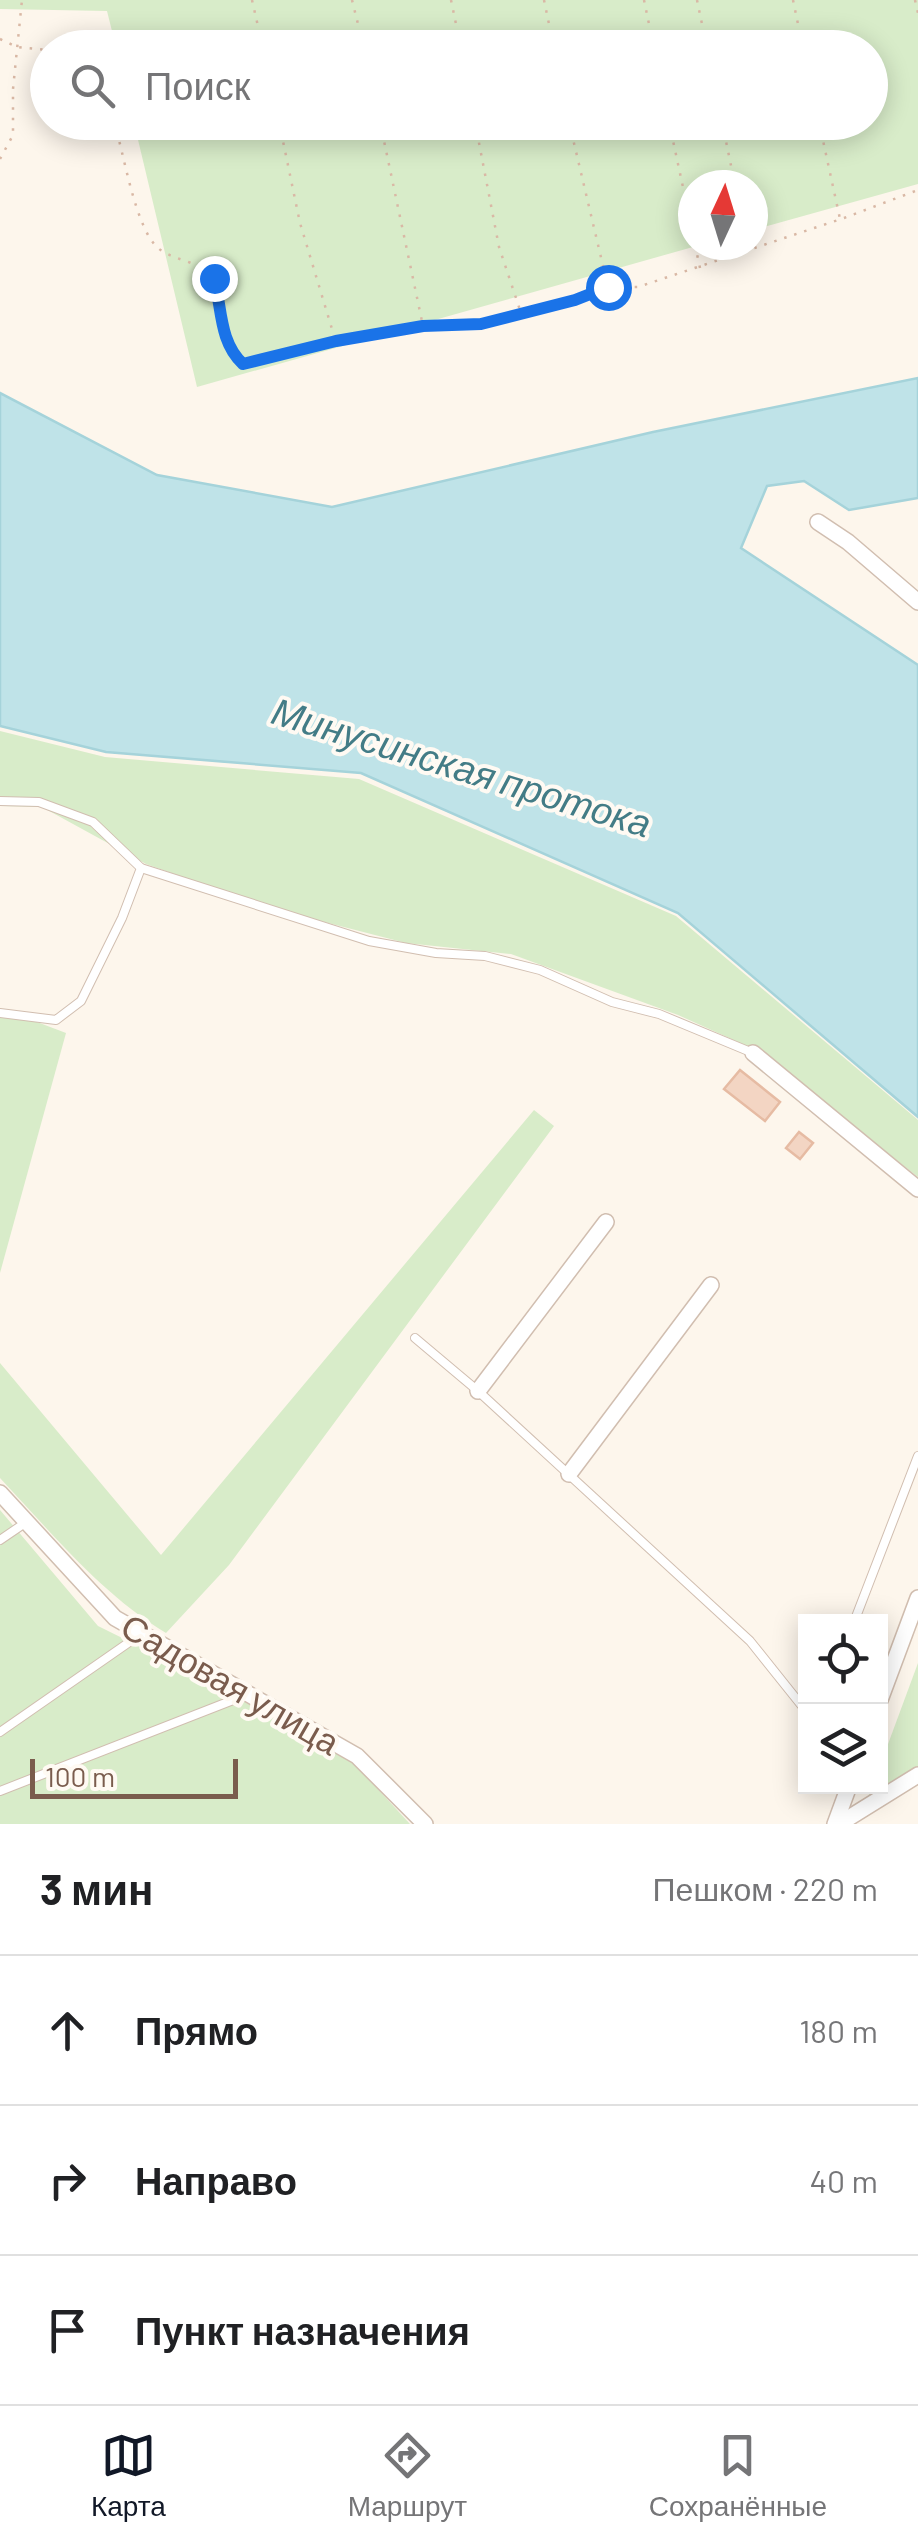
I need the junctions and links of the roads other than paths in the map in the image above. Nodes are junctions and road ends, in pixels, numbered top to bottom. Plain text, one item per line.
1 (818, 522) dead end
2 (918, 602) edge
3 (0, 801) edge
4 (141, 868) junction
5 (0, 1013) edge
6 (753, 1053) joint
7 (918, 1189) edge
8 (606, 1222) dead end
9 (711, 1285) dead end
10 (416, 1338) dead end
11 (478, 1390) junction
12 (918, 1456) edge
13 (569, 1474) junction
14 (0, 1493) edge
15 (26, 1523) junction
16 (0, 1540) edge
17 (918, 1598) edge
18 (857, 1614) edge
19 (141, 1634) junction
20 (888, 1679) edge
21 (246, 1695) junction
22 (800, 1704) edge
23 (0, 1732) edge
24 (917, 1774) edge
25 (0, 1791) edge
26 (846, 1794) edge
27 (425, 1824) edge
28 (837, 1824) edge

1 - 2 street
3 - 4 lane
4 - 5 lane
4 - 6 lane
6 - 7 street
8 - 11 street
9 - 13 street
10 - 11 lane
11 - 13 lane
12 - 18 lane
13 - 22 lane
14 - 15 street, Садовая улица
15 - 16 lane
15 - 19 street, Садовая улица
17 - 20 street
19 - 21 street, Садовая улица
19 - 23 lane
21 - 25 lane
21 - 27 street, Садовая улица
24 - 28 street
26 - 28 street

